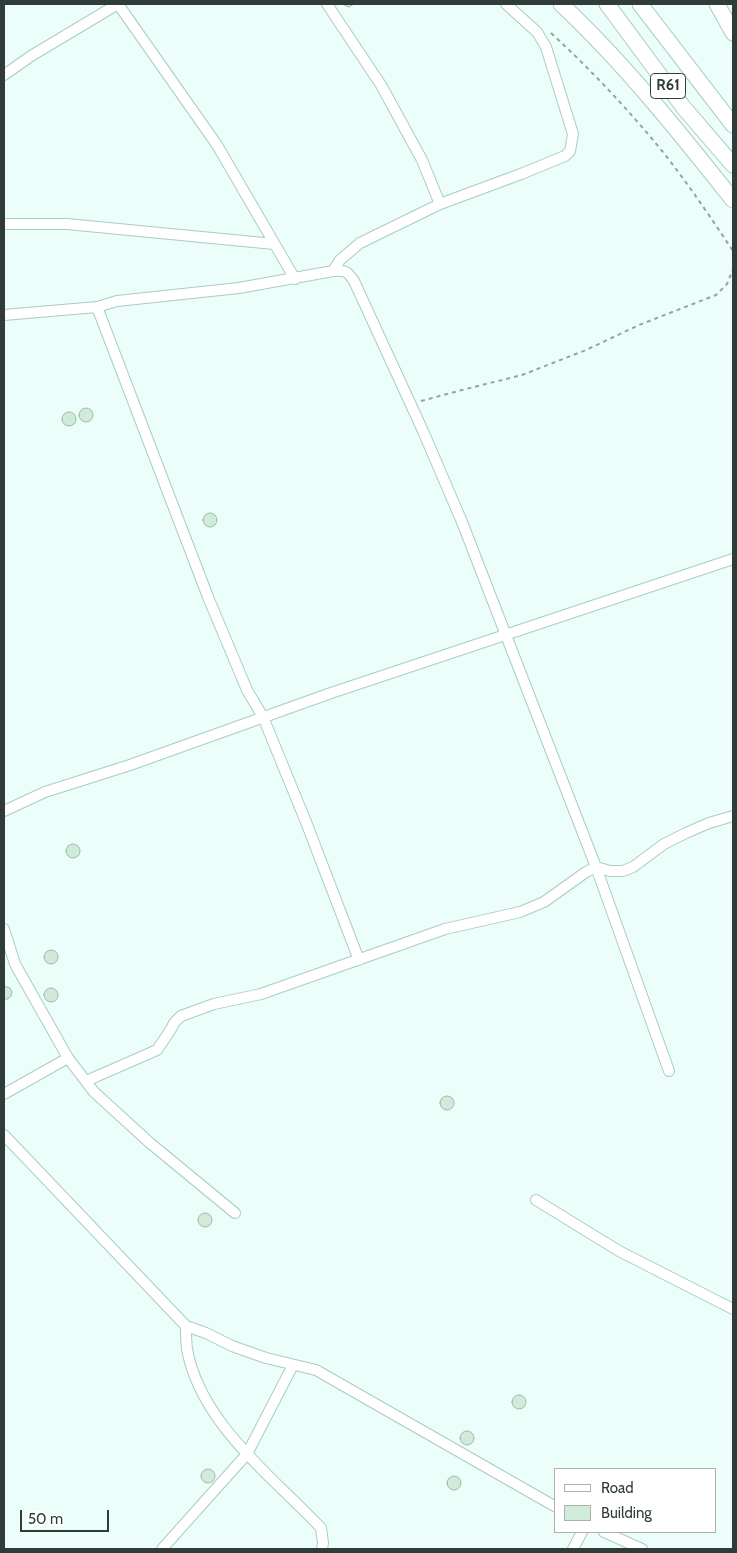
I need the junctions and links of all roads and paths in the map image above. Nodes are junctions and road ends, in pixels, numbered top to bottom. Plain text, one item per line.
1 (327, 4) edge
2 (506, 4) edge
3 (560, 4) edge
4 (607, 4) edge
5 (640, 4) edge
6 (717, 4) edge
7 (552, 33) dead end
8 (733, 33) edge
9 (4, 75) edge
10 (733, 125) edge
11 (733, 166) edge
12 (733, 200) edge
13 (440, 204) junction
14 (4, 224) edge
15 (274, 244) junction
16 (733, 251) edge
17 (733, 270) edge
18 (333, 271) junction
19 (295, 279) junction
20 (97, 307) junction
21 (4, 315) edge
22 (411, 404) junction
23 (733, 560) edge
24 (506, 635) junction
25 (263, 717) junction
26 (4, 811) edge
27 (733, 816) edge
28 (596, 867) junction
29 (4, 929) edge
30 (358, 960) junction
31 (68, 1058) junction
32 (669, 1071) dead end
33 (86, 1081) junction
34 (4, 1094) edge
35 (4, 1135) edge
36 (536, 1200) dead end
37 (235, 1214) dead end
38 (733, 1309) edge
39 (186, 1326) junction
40 (293, 1365) junction
41 (247, 1454) junction
42 (554, 1505) edge
43 (582, 1533) edge
44 (606, 1533) edge
45 (162, 1549) edge
46 (322, 1549) edge
47 (574, 1549) edge
48 (642, 1549) edge

1 - 13 street
2 - 13 street
3 - 12 main road
4 - 11 main road, R61
5 - 10 main road, R61
6 - 8 main road
7 - 16 path
9 - 15 street
13 - 18 street
14 - 15 street
15 - 19 street
17 - 22 path
18 - 19 street
18 - 22 street
19 - 20 street
20 - 21 street
20 - 25 street
22 - 24 street
23 - 24 street
24 - 25 street
24 - 28 street
25 - 26 street
25 - 30 street
27 - 28 street
28 - 30 street
28 - 32 street
29 - 31 street
30 - 33 street
31 - 33 street
31 - 34 street
33 - 37 street
35 - 39 street
36 - 38 street
39 - 40 street
39 - 41 street
40 - 41 street
40 - 42 street
41 - 45 street
41 - 46 street
43 - 47 street
44 - 48 street

